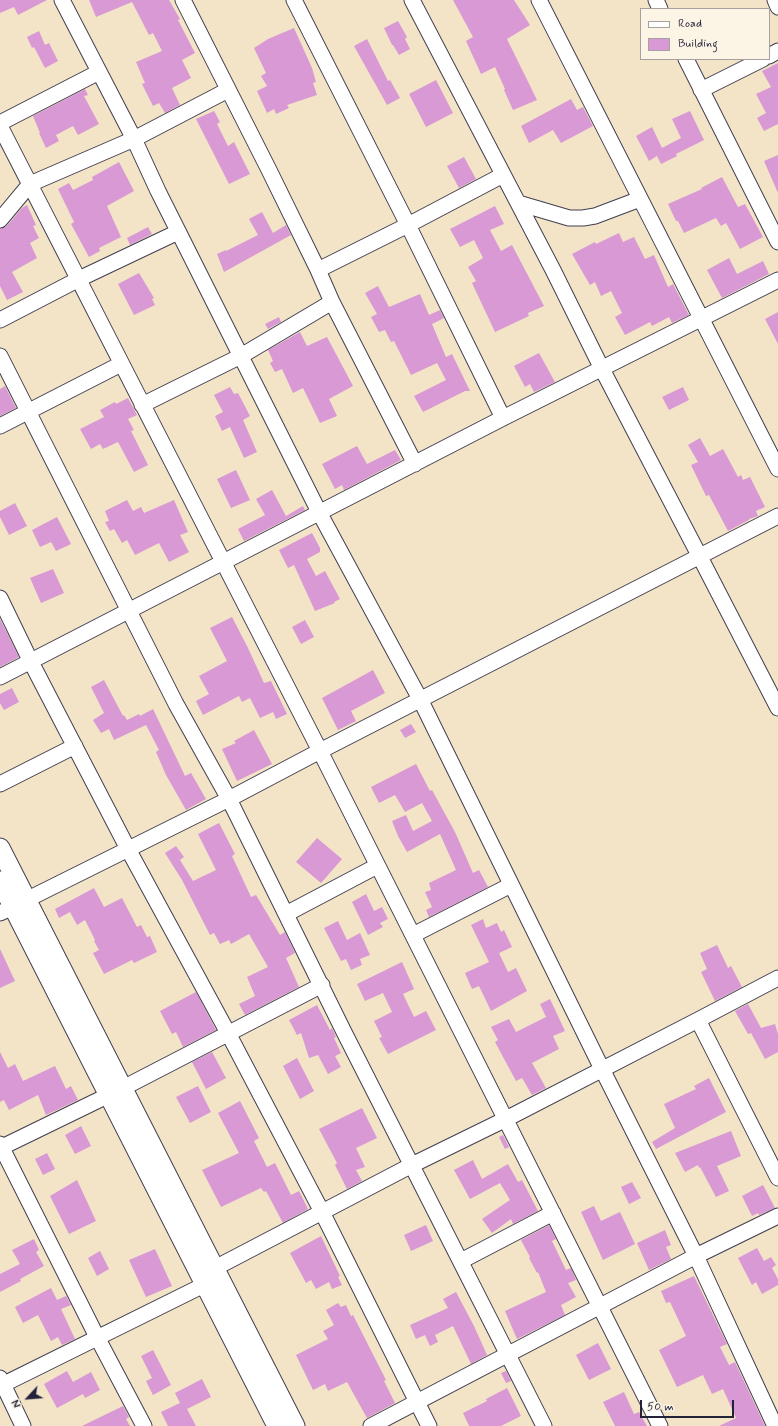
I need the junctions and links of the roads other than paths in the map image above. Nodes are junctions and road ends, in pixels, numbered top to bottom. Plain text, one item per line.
1 (62, 0) edge
2 (183, 0) edge
3 (294, 0) edge
4 (412, 0) edge
5 (539, 0) edge
6 (775, 0) edge
7 (778, 6) edge
8 (686, 60) edge
9 (760, 60) edge
10 (99, 72) junction
11 (228, 90) junction
12 (701, 90) junction
13 (0, 125) edge
14 (134, 139) junction
15 (503, 176) junction
16 (30, 184) junction
17 (640, 199) junction
18 (518, 203) junction
19 (0, 220) edge
20 (408, 225) junction
21 (178, 232) junction
22 (778, 242) edge
23 (318, 270) junction
24 (79, 279) junction
25 (778, 280) edge
26 (332, 302) junction
27 (702, 319) junction
28 (0, 320) edge
29 (0, 356) edge
30 (241, 356) junction
31 (121, 364) junction
32 (602, 369) junction
33 (142, 405) junction
34 (28, 412) junction
35 (503, 418) junction
36 (0, 426) edge
37 (415, 464) junction
38 (778, 469) edge
39 (319, 512) junction
40 (778, 516) edge
41 (700, 556) junction
42 (223, 563) junction
43 (0, 598) edge
44 (128, 611) junction
45 (31, 662) junction
46 (0, 678) edge
47 (420, 699) junction
48 (778, 708) edge
49 (75, 746) junction
50 (320, 751) junction
51 (0, 784) edge
52 (229, 799) junction
53 (0, 848) edge
54 (128, 849) junction
55 (377, 866) junction
56 (0, 881) edge
57 (511, 885) junction
58 (13, 906) edge
59 (286, 914) junction
60 (413, 935) junction
61 (778, 978) edge
62 (322, 986) junction
63 (698, 1020) junction
64 (228, 1033) junction
65 (602, 1070) junction
66 (116, 1091) junction
67 (506, 1119) junction
68 (1, 1146) edge
69 (412, 1165) junction
70 (778, 1178) edge
71 (322, 1212) junction
72 (553, 1213) junction
73 (778, 1216) edge
74 (696, 1256) junction
75 (461, 1261) junction
76 (215, 1268) junction
77 (206, 1284) junction
78 (599, 1306) junction
79 (97, 1337) junction
80 (508, 1355) junction
81 (1, 1383) edge
82 (417, 1402) junction
83 (23, 1426) edge
84 (144, 1426) edge
85 (277, 1426) edge
86 (295, 1426) edge
87 (371, 1426) edge
88 (429, 1426) edge
89 (544, 1426) edge
90 (660, 1426) edge
91 (775, 1426) edge

1 - 10 street
2 - 11 street
3 - 20 street
4 - 15 street
5 - 17 street
6 - 7 street
8 - 12 street
9 - 12 street
10 - 13 street
10 - 14 street
11 - 14 street
11 - 23 street
12 - 22 street
13 - 16 street
14 - 16 street
14 - 21 street
15 - 18 street
15 - 20 street
16 - 19 street
16 - 24 street
17 - 18 street
17 - 27 street
18 - 32 street
20 - 23 street
20 - 35 street
21 - 24 street
21 - 30 street
23 - 26 street
24 - 28 street
24 - 31 street
25 - 27 street
26 - 30 street
26 - 37 street
27 - 32 street
27 - 38 street
29 - 34 street
30 - 33 street
30 - 39 street
31 - 33 street
31 - 34 street
32 - 35 street
32 - 41 street
33 - 42 street
34 - 36 street
34 - 44 street
35 - 37 street
37 - 39 street
39 - 42 street
39 - 47 street
40 - 41 street
41 - 47 street
41 - 48 street
42 - 44 street
42 - 50 street
43 - 45 street
44 - 45 street
44 - 52 street
45 - 46 street
45 - 49 street
47 - 50 street
47 - 57 street
49 - 51 street
49 - 54 street
50 - 52 street
50 - 55 street
52 - 54 street
52 - 59 street
53 - 58 street
54 - 58 street
54 - 64 street
55 - 59 street
55 - 60 street
56 - 58 street
57 - 60 street
57 - 65 street
58 - 66 street
59 - 62 street
60 - 67 street
61 - 63 street
62 - 64 street
62 - 69 street
63 - 65 street
63 - 70 street
64 - 66 street
64 - 71 street
65 - 67 street
65 - 74 street
66 - 68 street
66 - 76 street
66 - 77 street
67 - 69 street
67 - 72 street
68 - 79 street
69 - 71 street
69 - 75 street
71 - 76 street
71 - 82 street
72 - 75 street
72 - 78 street
73 - 74 street
74 - 78 street
74 - 91 street
75 - 80 street
76 - 86 street
77 - 79 street
77 - 85 street
78 - 80 street
78 - 90 street
79 - 81 street
79 - 84 street
80 - 82 street
80 - 89 street
81 - 83 street
82 - 87 street
82 - 88 street

